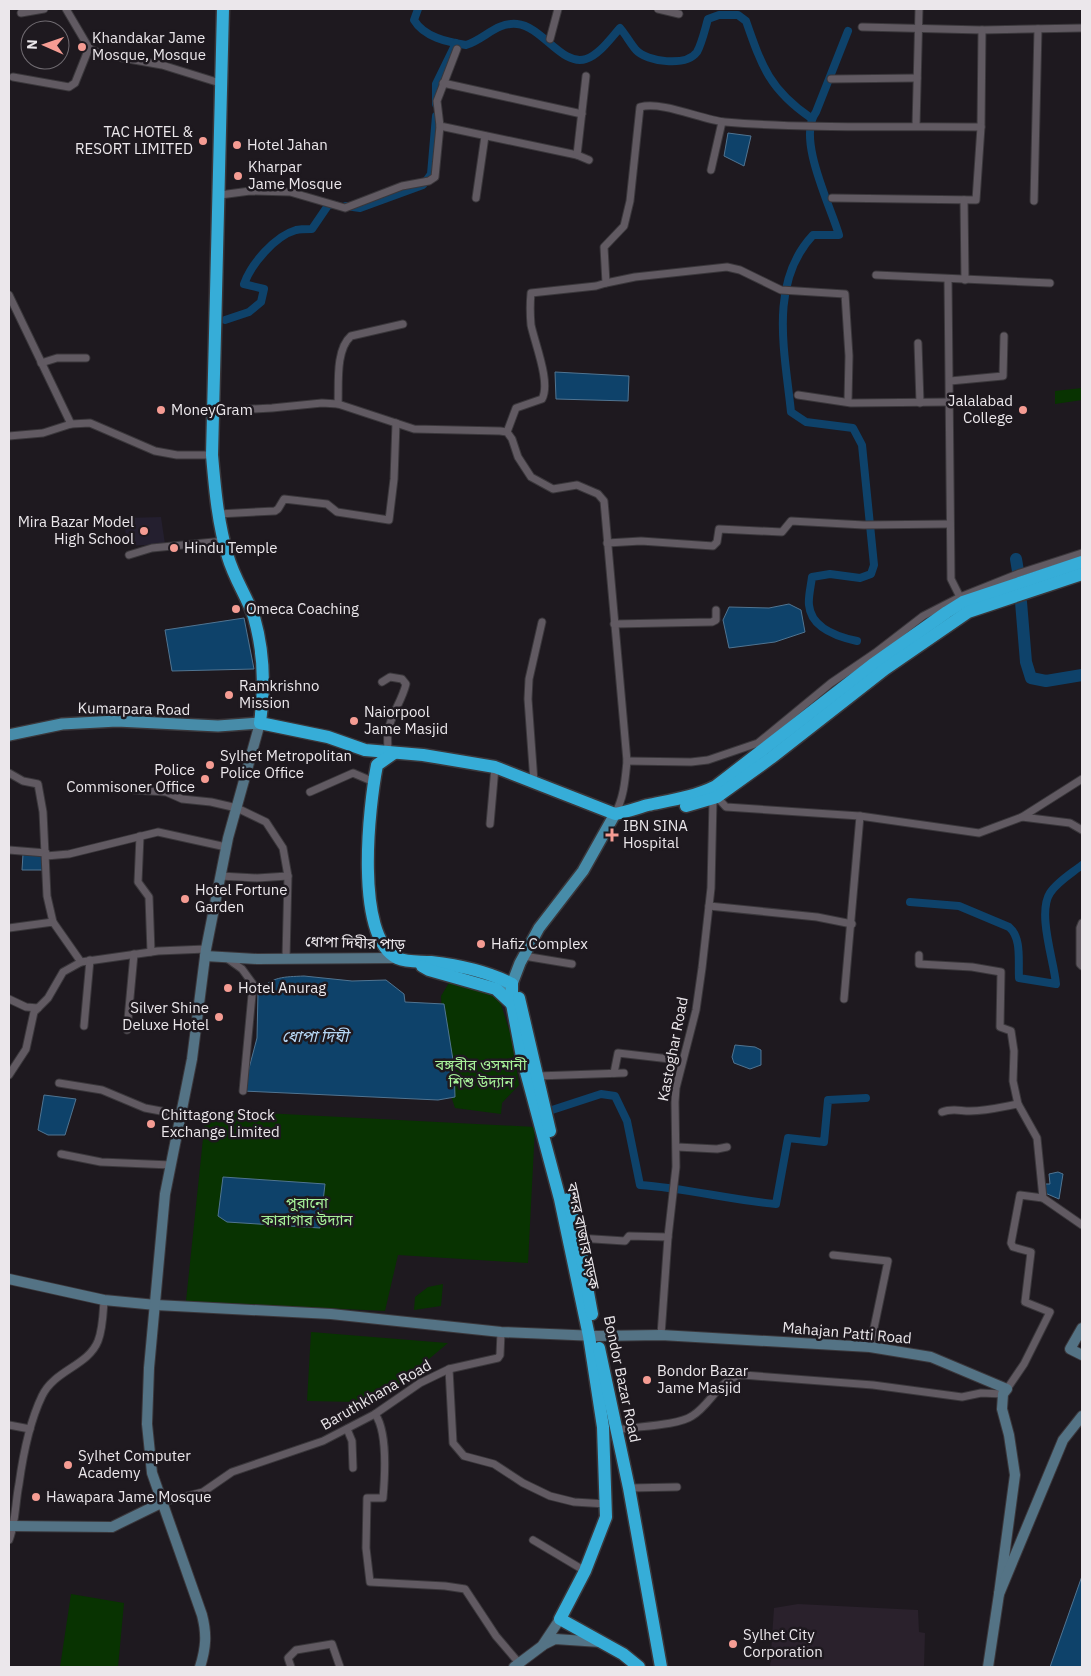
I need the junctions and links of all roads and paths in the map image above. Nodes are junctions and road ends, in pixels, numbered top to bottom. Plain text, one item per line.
1 (44, 9) edge
2 (66, 9) edge
3 (223, 9) edge
4 (558, 9) edge
5 (658, 9) edge
6 (919, 9) edge
7 (21, 13) dead end
8 (679, 14) dead end
9 (862, 27) dead end
10 (919, 28) junction
11 (1082, 28) edge
12 (1038, 29) junction
13 (982, 30) junction
14 (550, 39) dead end
15 (89, 48) junction
16 (457, 49) dead end
17 (586, 76) dead end
18 (14, 77) dead end
19 (917, 78) junction
20 (831, 79) dead end
21 (220, 83) junction
22 (443, 83) junction
23 (582, 114) junction
24 (722, 122) junction
25 (440, 126) junction
26 (916, 126) junction
27 (981, 127) junction
28 (485, 136) junction
29 (578, 155) junction
30 (589, 160) dead end
31 (711, 170) dead end
32 (220, 195) junction
33 (476, 198) dead end
34 (832, 198) dead end
35 (964, 200) junction
36 (1034, 201) dead end
37 (876, 275) dead end
38 (948, 279) junction
39 (965, 280) junction
40 (606, 283) junction
41 (1050, 283) dead end
42 (9, 295) edge
43 (403, 324) dead end
44 (1004, 336) dead end
45 (918, 343) dead end
46 (86, 358) dead end
47 (41, 363) junction
48 (950, 381) junction
49 (798, 395) dead end
50 (848, 401) junction
51 (950, 402) junction
52 (920, 403) junction
53 (338, 404) junction
54 (213, 411) junction
55 (396, 423) junction
56 (71, 424) junction
57 (507, 432) junction
58 (9, 436) edge
59 (212, 456) junction
60 (218, 514) junction
61 (950, 524) junction
62 (224, 541) junction
63 (607, 543) junction
64 (1082, 553) edge
65 (129, 555) dead end
66 (1082, 562) edge
67 (1082, 574) edge
68 (964, 604) junction
69 (716, 610) dead end
70 (542, 622) dead end
71 (614, 624) junction
72 (382, 682) dead end
73 (260, 723) junction
74 (9, 735) edge
75 (365, 750) junction
76 (391, 753) junction
77 (626, 761) junction
78 (377, 765) junction
79 (495, 767) junction
80 (9, 773) edge
81 (1082, 779) edge
82 (374, 782) junction
83 (534, 782) junction
84 (134, 790) dead end
85 (310, 792) dead end
86 (715, 799) junction
87 (237, 808) junction
88 (632, 811) junction
89 (615, 814) junction
90 (860, 816) junction
91 (1022, 817) junction
92 (490, 824) dead end
93 (1082, 830) edge
94 (140, 836) junction
95 (226, 847) junction
96 (9, 850) edge
97 (46, 854) junction
98 (220, 876) junction
99 (288, 876) junction
100 (709, 906) junction
101 (53, 922) junction
102 (1082, 923) edge
103 (852, 924) junction
104 (9, 928) edge
105 (150, 952) junction
106 (206, 952) junction
107 (134, 954) junction
108 (919, 955) dead end
109 (524, 956) junction
110 (286, 958) junction
111 (398, 958) junction
112 (228, 959) junction
113 (90, 960) junction
114 (81, 962) junction
115 (572, 964) dead end
116 (1082, 966) edge
117 (518, 969) junction
118 (501, 983) junction
119 (9, 999) edge
120 (844, 999) dead end
121 (38, 1008) junction
122 (84, 1026) dead end
123 (127, 1030) dead end
124 (670, 1059) dead end
125 (614, 1073) junction
126 (624, 1073) dead end
127 (9, 1075) edge
128 (537, 1076) junction
129 (58, 1083) dead end
130 (243, 1091) dead end
131 (1018, 1104) junction
132 (942, 1112) dead end
133 (182, 1115) junction
134 (677, 1147) junction
135 (727, 1147) dead end
136 (61, 1154) dead end
137 (171, 1165) junction
138 (1044, 1198) junction
139 (1082, 1225) edge
140 (668, 1237) junction
141 (578, 1238) junction
142 (832, 1255) dead end
143 (9, 1279) edge
144 (104, 1300) junction
145 (156, 1305) junction
146 (1082, 1328) edge
147 (501, 1332) junction
148 (661, 1335) junction
149 (593, 1336) junction
150 (870, 1347) junction
151 (1082, 1354) edge
152 (449, 1369) junction
153 (1005, 1391) junction
154 (375, 1414) junction
155 (1082, 1416) edge
156 (9, 1425) edge
157 (30, 1429) junction
158 (347, 1429) junction
159 (616, 1430) junction
160 (353, 1468) dead end
161 (677, 1487) dead end
162 (629, 1488) junction
163 (163, 1502) junction
164 (607, 1504) junction
165 (12, 1526) edge
166 (9, 1540) edge
167 (533, 1540) dead end
168 (585, 1571) junction
169 (999, 1594) junction
170 (560, 1620) junction
171 (602, 1642) junction
172 (542, 1646) junction
173 (517, 1665) edge
174 (200, 1667) edge
175 (291, 1667) edge
176 (340, 1667) edge
177 (639, 1667) edge
178 (661, 1667) edge
179 (988, 1667) edge

1 - 7 street
2 - 15 street
3 - 21 highway
4 - 14 street
5 - 8 street
6 - 10 street
9 - 10 street
10 - 13 street
10 - 19 street
11 - 12 street
12 - 13 street
12 - 36 street
13 - 27 street
15 - 18 street
15 - 21 street
16 - 22 street
17 - 23 street
19 - 20 street
19 - 26 street
21 - 32 highway
22 - 23 street
22 - 25 street
23 - 29 street
24 - 26 street
24 - 31 street
24 - 40 street
25 - 28 street
25 - 32 street
26 - 27 street
27 - 35 street
28 - 29 street
28 - 33 street
29 - 30 street
32 - 54 highway
34 - 35 street
35 - 39 street
37 - 38 street
38 - 39 street
38 - 48 street
39 - 41 street
40 - 50 street
40 - 57 street
42 - 47 street
43 - 53 street
44 - 48 street
45 - 52 street
46 - 47 street
47 - 56 street
48 - 51 street
49 - 50 street
50 - 52 street
51 - 52 street
51 - 61 street
53 - 54 street
53 - 55 street
54 - 59 highway
55 - 57 street
55 - 60 street
56 - 58 street
56 - 59 street
57 - 63 street
59 - 60 highway
60 - 62 highway
61 - 63 street
61 - 68 street
62 - 65 street
62 - 73 highway
63 - 71 street
64 - 68 street
66 - 68 highway
67 - 68 highway
68 - 77 street
68 - 86 highway
68 - 88 highway
69 - 71 street
70 - 83 street
71 - 77 street
72 - 76 street
73 - 74 main road, Kumarpara Road
73 - 75 highway
73 - 87 main road
75 - 76 highway
75 - 78 highway
76 - 78 highway
76 - 79 highway
77 - 89 street
78 - 82 highway
79 - 83 highway
79 - 92 street
80 - 97 street
81 - 91 street
82 - 85 street
82 - 111 highway
83 - 89 highway
84 - 87 street
86 - 88 highway
86 - 90 street
86 - 100 street, Kastoghar Road
87 - 95 main road
87 - 99 street
88 - 89 highway
89 - 109 main road, বন্দর বাজার সড়ক
90 - 91 street
90 - 103 street
91 - 93 street
94 - 95 street
94 - 97 street
94 - 105 street
95 - 98 main road
96 - 97 street
97 - 101 street
98 - 99 street
98 - 106 main road
99 - 110 street
100 - 103 street
100 - 134 street, Kastoghar Road
101 - 104 street
101 - 114 street
102 - 116 street
103 - 120 street
105 - 106 street
105 - 107 street
106 - 112 main road, ধোপা দিঘীর পাড়
106 - 133 main road
107 - 113 street
107 - 123 street
108 - 131 street
109 - 115 street
109 - 117 main road, বন্দর বাজার সড়ক
110 - 111 main road, ধোপা দিঘীর পাড়
110 - 112 main road, ধোপা দিঘীর পাড়
111 - 118 highway, ধোপা দিঘীর পাড়
112 - 130 street
113 - 114 street
113 - 122 street
114 - 121 street
117 - 118 main road, বন্দর বাজার সড়ক
117 - 118 main road
118 - 128 highway, Bondor Bazar Road
118 - 149 highway, বন্দর বাজার সড়ক
119 - 121 street
121 - 127 street
124 - 125 street
125 - 126 street
125 - 128 street
128 - 141 highway, Bondor Bazar Road
129 - 133 street
131 - 132 street
131 - 138 street
133 - 137 main road
134 - 135 street
134 - 140 street, Kastoghar Road
136 - 137 street
137 - 145 main road
138 - 139 street
138 - 153 street
140 - 141 street
140 - 148 street, Kastoghar Road
141 - 149 highway, Bondor Bazar Road
142 - 150 street
143 - 144 main road, Mahajan Patti Road
144 - 145 main road, Mahajan Patti Road
144 - 157 street
145 - 147 main road, Mahajan Patti Road
145 - 163 main road
146 - 151 main road
147 - 149 main road, Mahajan Patti Road
147 - 152 street, Baruthkhana Road
148 - 149 main road, Mahajan Patti Road
148 - 150 main road, Mahajan Patti Road
149 - 159 highway, Bondor Bazar Road
149 - 164 highway, বন্দর বাজার সড়ক
150 - 153 main road, Mahajan Patti Road
152 - 154 street, Baruthkhana Road
152 - 164 street
153 - 159 street
153 - 169 main road
154 - 158 street, Baruthkhana Road
154 - 173 street
155 - 169 main road
156 - 157 street
157 - 165 street
158 - 160 street
158 - 163 street, Baruthkhana Road
159 - 162 highway, Bondor Bazar Road
161 - 162 street
162 - 178 highway, Bondor Bazar Road
163 - 165 main road
163 - 174 main road
164 - 168 highway, বন্দর বাজার সড়ক
165 - 166 street
167 - 168 street
168 - 170 highway, বন্দর বাজার সড়ক
169 - 179 main road
170 - 171 highway
170 - 172 main road, বন্দর বাজার সড়ক
171 - 172 main road
171 - 177 highway
172 - 173 main road, বন্দর বাজার সড়ক
175 - 176 street

